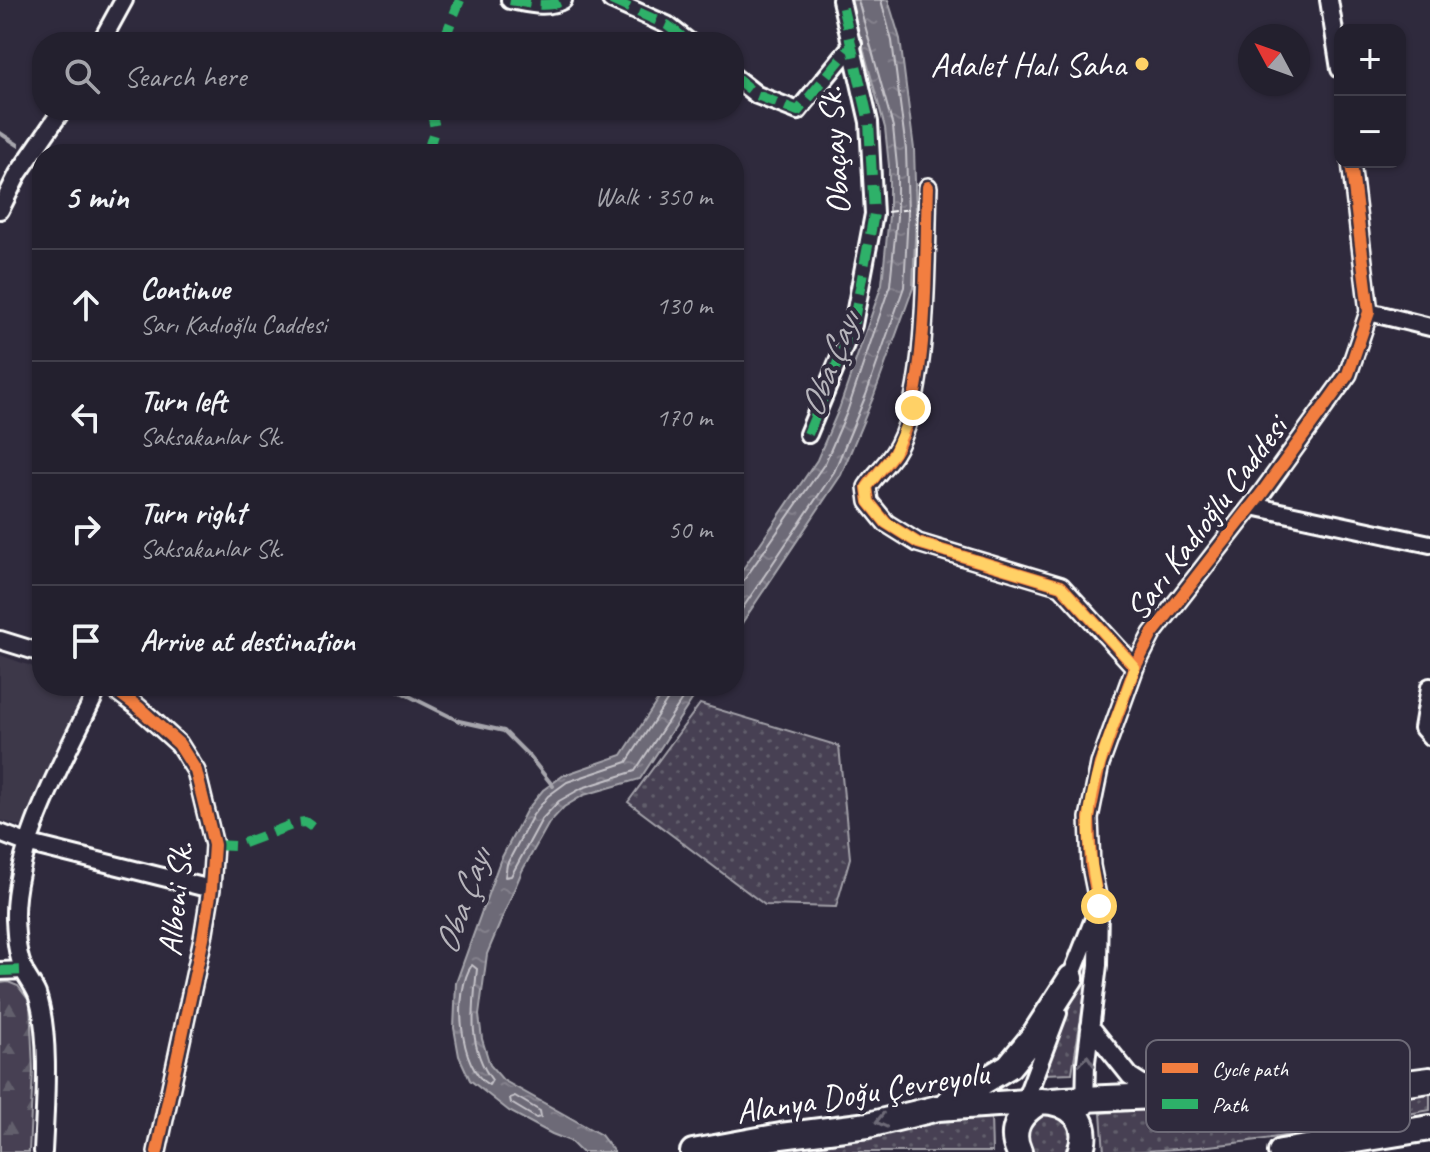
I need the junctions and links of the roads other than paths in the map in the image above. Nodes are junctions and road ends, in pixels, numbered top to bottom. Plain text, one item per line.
1 (124, 0) edge
2 (510, 0) edge
3 (563, 0) edge
4 (611, 0) edge
5 (841, 0) edge
6 (1329, 0) edge
7 (1334, 31) edge
8 (106, 32) edge
9 (676, 32) edge
10 (853, 44) junction
11 (744, 85) edge
12 (55, 120) edge
13 (39, 144) edge
14 (32, 154) edge
15 (1352, 168) edge
16 (928, 187) dead end
17 (0, 210) edge
18 (1369, 312) junction
19 (1430, 327) edge
20 (808, 434) dead end
21 (1252, 506) junction
22 (1430, 544) edge
23 (0, 640) edge
24 (32, 650) edge
25 (1135, 667) junction
26 (1430, 687) edge
27 (94, 696) edge
28 (123, 696) edge
29 (1430, 736) edge
30 (0, 833) edge
31 (26, 843) junction
32 (211, 889) junction
33 (1099, 906) junction
34 (24, 970) junction
35 (0, 971) edge
36 (1071, 978) junction
37 (1090, 1026) junction
38 (1430, 1080) edge
39 (1410, 1083) edge
40 (1146, 1086) edge
41 (1146, 1097) edge
42 (1085, 1099) junction
43 (938, 1108) junction
44 (1026, 1124) edge
45 (1430, 1128) edge
46 (1410, 1131) edge
47 (1405, 1132) edge
48 (1082, 1148) edge
49 (43, 1152) edge
50 (157, 1152) edge
51 (693, 1152) edge
52 (1281, 1152) edge

1 - 8 street
2 - 3 street
4 - 9 street
5 - 10 street, Obaçay Sk.
6 - 7 street
10 - 11 street
10 - 20 street, Obaçay Sk.
12 - 13 street
14 - 17 street
15 - 18 street
16 - 25 street
18 - 19 street
18 - 21 street, Sarı Kadıoğlu Caddesi
21 - 22 street
21 - 25 street, Sarı Kadıoğlu Caddesi
23 - 24 street
25 - 33 street, Sarı Kadıoğlu Caddesi
26 - 29 street
27 - 31 street
28 - 32 street, Albeni Sk.
30 - 31 street, Albeni Sk.
31 - 32 street, Albeni Sk.
31 - 34 street
32 - 50 street, Albeni Sk.
33 - 36 street
33 - 37 street, Sarı Kadıoğlu Caddesi
34 - 35 street
34 - 49 street
36 - 43 highway
36 - 44 street
37 - 40 street
42 -> 37 street, Sarı Kadıoğlu Caddesi
38 - 39 highway, Alanya Doğu Çevreyolu
41 - 42 highway, Alanya Doğu Çevreyolu
42 - 44 highway, Alanya Doğu Çevreyolu
42 - 48 street, Sarı Kadıoğlu Caddesi
43 - 44 highway, Alanya Doğu Çevreyolu
43 -> 51 highway, Alanya Doğu Çevreyolu
44 - 48 highway
45 - 46 highway
47 - 52 highway

